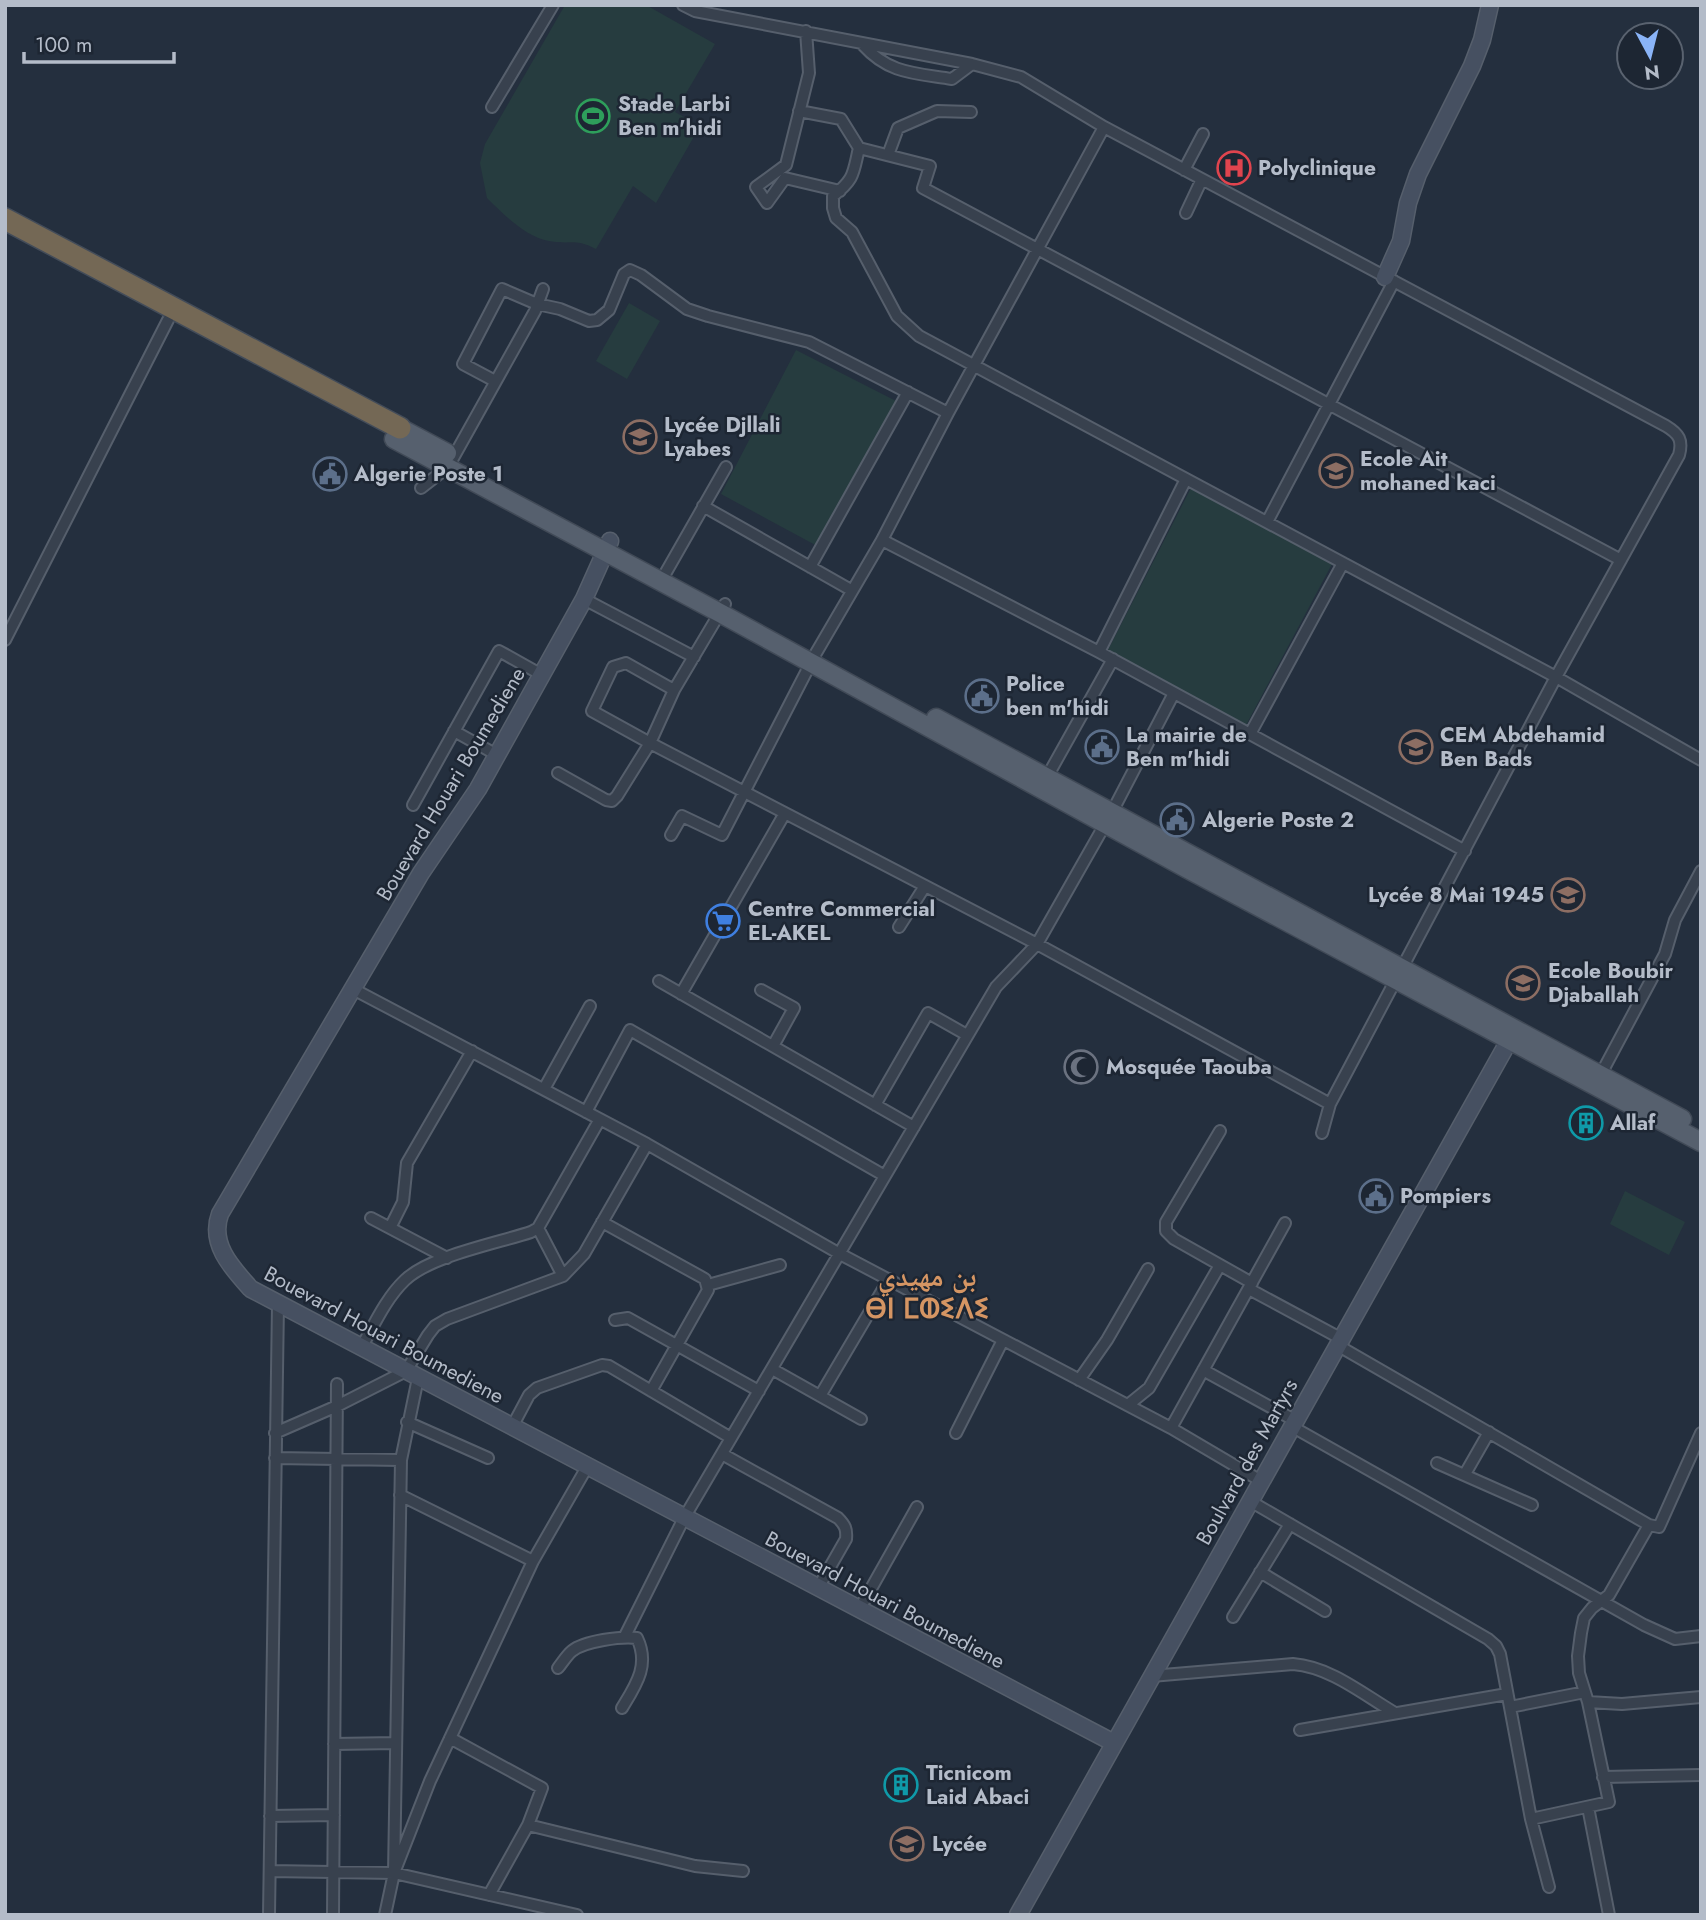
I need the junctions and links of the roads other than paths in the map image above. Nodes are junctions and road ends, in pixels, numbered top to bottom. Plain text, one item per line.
1 (553, 5) edge
2 (683, 5) edge
3 (1490, 5) edge
4 (806, 31) junction
5 (863, 45) junction
6 (972, 64) junction
7 (492, 107) dead end
8 (799, 111) junction
9 (971, 112) dead end
10 (1104, 127) junction
11 (1203, 134) dead end
12 (859, 148) junction
13 (888, 155) junction
14 (1184, 170) junction
15 (1202, 179) junction
16 (840, 191) junction
17 (1186, 213) dead end
18 (5, 219) edge
19 (5, 233) edge
20 (1038, 248) junction
21 (1390, 279) junction
22 (543, 289) dead end
23 (537, 304) junction
24 (168, 320) junction
25 (974, 365) junction
26 (495, 381) junction
27 (908, 392) junction
28 (1329, 405) junction
29 (947, 414) junction
30 (397, 434) junction
31 (450, 462) junction
32 (726, 467) dead end
33 (1186, 479) junction
34 (421, 488) dead end
35 (704, 506) junction
36 (1267, 522) junction
37 (882, 540) junction
38 (607, 547) junction
39 (1621, 560) junction
40 (1343, 563) junction
41 (810, 567) junction
42 (664, 577) junction
43 (851, 590) junction
44 (584, 599) junction
45 (722, 608) junction
46 (5, 640) edge
47 (1099, 652) junction
48 (694, 657) junction
49 (814, 658) junction
50 (1113, 659) junction
51 (542, 675) junction
52 (1556, 677) junction
53 (674, 690) junction
54 (1174, 693) junction
55 (454, 731) junction
56 (1250, 734) junction
57 (650, 743) junction
58 (496, 755) junction
59 (1701, 760) edge
60 (558, 773) dead end
61 (1047, 777) junction
62 (745, 793) junction
63 (412, 805) dead end
64 (785, 813) junction
65 (1108, 818) junction
66 (671, 835) dead end
67 (1465, 851) junction
68 (1701, 871) edge
69 (925, 886) junction
70 (899, 928) dead end
71 (1038, 944) junction
72 (1399, 975) junction
73 (659, 981) dead end
74 (353, 989) junction
75 (761, 990) dead end
76 (681, 994) junction
77 (590, 1006) dead end
78 (967, 1035) junction
79 (1512, 1035) junction
80 (773, 1046) junction
81 (472, 1051) junction
82 (1601, 1074) junction
83 (544, 1089) junction
84 (1330, 1104) junction
85 (875, 1105) junction
86 (586, 1112) junction
87 (600, 1119) junction
88 (914, 1127) junction
89 (1701, 1129) edge
90 (1220, 1131) dead end
91 (1322, 1133) dead end
92 (1701, 1142) edge
93 (647, 1143) junction
94 (886, 1176) junction
95 (371, 1219) dead end
96 (602, 1222) junction
97 (1284, 1223) dead end
98 (390, 1228) junction
99 (538, 1228) junction
100 (840, 1254) junction
101 (447, 1258) junction
102 (780, 1265) dead end
103 (1220, 1265) junction
104 (1148, 1269) dead end
105 (563, 1276) junction
106 (889, 1279) junction
107 (708, 1285) junction
108 (1251, 1286) junction
109 (278, 1304) junction
110 (615, 1320) dead end
111 (1003, 1340) junction
112 (1339, 1341) junction
113 (677, 1346) junction
114 (362, 1348) junction
115 (772, 1369) junction
116 (1203, 1370) junction
117 (412, 1375) junction
118 (1079, 1380) junction
119 (337, 1384) dead end
120 (651, 1391) junction
121 (759, 1391) junction
122 (820, 1396) junction
123 (1128, 1405) junction
124 (337, 1406) junction
125 (861, 1419) dead end
126 (408, 1422) junction
127 (1292, 1423) junction
128 (512, 1427) junction
129 (1171, 1428) junction
130 (275, 1433) junction
131 (956, 1433) dead end
132 (1489, 1433) junction
133 (1701, 1433) edge
134 (731, 1438) junction
135 (722, 1454) junction
136 (275, 1458) junction
137 (488, 1458) dead end
138 (336, 1459) junction
139 (401, 1460) junction
140 (1437, 1463) dead end
141 (587, 1467) junction
142 (1465, 1474) junction
143 (1261, 1481) junction
144 (400, 1495) junction
145 (1250, 1501) junction
146 (1532, 1505) dead end
147 (917, 1507) dead end
148 (684, 1518) junction
149 (1290, 1524) junction
150 (1649, 1525) junction
151 (533, 1561) junction
152 (1260, 1572) junction
153 (818, 1588) junction
154 (1601, 1600) junction
155 (859, 1610) junction
156 (1325, 1611) dead end
157 (1233, 1616) dead end
158 (625, 1636) junction
159 (1701, 1636) edge
160 (558, 1668) dead end
161 (1152, 1676) junction
162 (1507, 1694) junction
163 (1586, 1697) junction
164 (1701, 1697) edge
165 (1510, 1707) junction
166 (622, 1708) dead end
167 (1395, 1713) junction
168 (1300, 1730) dead end
169 (450, 1738) junction
170 (396, 1743) junction
171 (1114, 1743) junction
172 (334, 1744) junction
173 (1701, 1775) edge
174 (1603, 1777) junction
175 (1588, 1807) junction
176 (334, 1815) junction
177 (270, 1816) junction
178 (1531, 1819) junction
179 (528, 1825) junction
180 (270, 1871) junction
181 (743, 1871) dead end
182 (333, 1872) junction
183 (394, 1873) junction
184 (1549, 1887) dead end
185 (489, 1895) junction
186 (269, 1915) edge
187 (333, 1915) edge
188 (385, 1915) edge
189 (577, 1915) edge
190 (1018, 1915) edge
191 (1609, 1915) edge

1 - 7 street
2 - 4 street
3 - 21 street
4 - 5 street
4 - 8 street
5 - 6 street
5 - 6 street
6 - 10 street
8 - 12 street
8 - 16 street
9 - 13 street
10 - 14 street
10 - 20 street
11 - 14 street
12 - 13 street
12 - 16 street
13 - 20 street
14 - 15 street
15 - 17 street
15 - 21 street
16 - 25 street
18 - 30 highway
19 - 24 highway
20 - 25 street
20 - 28 street
21 - 28 street
21 - 39 street
22 - 23 street
23 - 26 street
23 - 26 street
23 - 27 street
24 - 30 highway
24 - 46 street
25 - 29 street
25 - 33 street
26 - 31 street
27 - 29 street
27 - 41 street
28 - 36 street
28 - 39 street
29 - 37 street
30 - 31 main road
31 - 34 street
31 - 38 main road
32 - 35 street
33 - 36 street
33 - 47 street
35 - 41 street
35 - 42 street
36 - 40 street
37 - 43 street
37 - 47 street
38 - 42 main road
38 - 44 street, Bouevard Houari Boumediene
39 - 52 street
40 - 52 street
40 - 56 street
41 - 43 street
42 - 45 main road
43 - 49 street
44 - 48 street
44 - 51 street, Bouevard Houari Boumediene
45 - 48 street
45 - 49 main road
47 - 50 street
48 - 53 street
49 - 61 main road
49 - 62 street
49 - 65 main road
50 - 54 street
50 - 61 street
51 - 55 street
51 - 58 street, Bouevard Houari Boumediene
52 - 59 street
52 - 67 street
53 - 57 street
53 - 57 street
54 - 56 street
54 - 65 street
55 - 58 street
55 - 63 street
56 - 67 street
57 - 60 street
57 - 62 street
58 - 74 street, Bouevard Houari Boumediene
61 - 65 main road
62 - 64 street
62 - 66 street
64 - 69 street
64 - 76 street
65 - 71 street
65 - 72 main road
67 - 72 street
68 - 82 street
69 - 70 street
69 - 71 street
71 - 78 street
71 - 84 street
72 - 79 main road
72 - 84 street
73 - 76 street
74 - 81 street
74 - 109 street, Bouevard Houari Boumediene
75 - 80 street
76 - 80 street
77 - 83 street
78 - 85 street
78 - 88 street
79 - 82 main road
79 - 92 main road
79 - 112 street, Boulvard des Martyrs
80 - 85 street
81 - 83 street
81 - 98 street
82 - 89 main road
83 - 86 street
84 - 91 street
85 - 88 street
86 - 87 street
86 - 94 street
87 - 93 street
87 - 99 street
88 - 94 street
90 - 103 street
93 - 96 street
93 - 100 street
94 - 100 street
95 - 98 street
96 - 105 street
96 - 107 street
97 - 108 street
98 - 101 street
99 - 101 street
99 - 105 street
100 - 106 street
100 - 115 street
101 - 114 street
102 - 107 street
103 - 108 street
103 - 123 street
104 - 118 street
105 - 117 street
106 - 111 street
106 - 122 street
107 - 113 street
108 - 112 street
108 - 116 street
109 - 114 street, Bouevard Houari Boumediene
109 - 130 street
110 - 113 street
111 - 118 street
111 - 131 street
112 - 127 street, Boulvard des Martyrs
112 - 132 street
113 - 120 street
113 - 121 street
114 - 117 street, Bouevard Houari Boumediene
115 - 121 street
115 - 122 street
116 - 127 street
116 - 129 street
117 - 124 street
117 - 126 street
117 - 128 street, Bouevard Houari Boumediene
118 - 123 street
119 - 124 street
120 - 128 street
120 - 134 street
121 - 134 street
122 - 125 street
123 - 129 street
124 - 130 street
124 - 138 street
126 - 137 street
126 - 139 street
127 - 143 street, Boulvard des Martyrs
127 - 154 street
128 - 141 street, Bouevard Houari Boumediene
129 - 143 street
130 - 136 street
132 - 142 street
132 - 150 street
133 - 150 street
134 - 135 street
135 - 148 street
135 - 153 street
136 - 138 street
136 - 177 street
138 - 139 street
138 - 172 street
139 - 144 street
140 - 142 street
141 - 148 street, Bouevard Houari Boumediene
141 - 151 street
142 - 146 street
143 - 145 street, Boulvard des Martyrs
144 - 151 street
144 - 170 street
145 - 149 street
145 - 161 street, Boulvard des Martyrs
147 - 155 street
148 - 153 street, Bouevard Houari Boumediene
148 - 158 street
149 - 152 street
149 - 162 street
150 - 154 street
151 - 169 street
152 - 156 street
152 - 157 street
153 - 155 street, Bouevard Houari Boumediene
154 - 159 street
154 - 163 street
155 - 171 street, Bouevard Houari Boumediene
158 - 160 street
158 - 166 street
161 - 167 street
161 - 171 street, Boulvard des Martyrs
162 - 165 street
162 - 167 street
163 - 164 street
163 - 165 street
163 - 174 street
165 - 178 street
167 - 168 street
169 - 179 street
169 - 183 street
170 - 172 street
170 - 183 street
171 - 190 street, Boulvard des Martyrs
172 - 176 street
173 - 174 street
174 - 175 street
175 - 178 street
175 - 191 street
176 - 177 street
176 - 182 street
177 - 180 street
178 - 184 street
179 - 181 street
179 - 185 street
180 - 182 street
180 - 186 street
182 - 183 street
182 - 187 street
183 - 185 street
183 - 188 street
185 - 189 street

